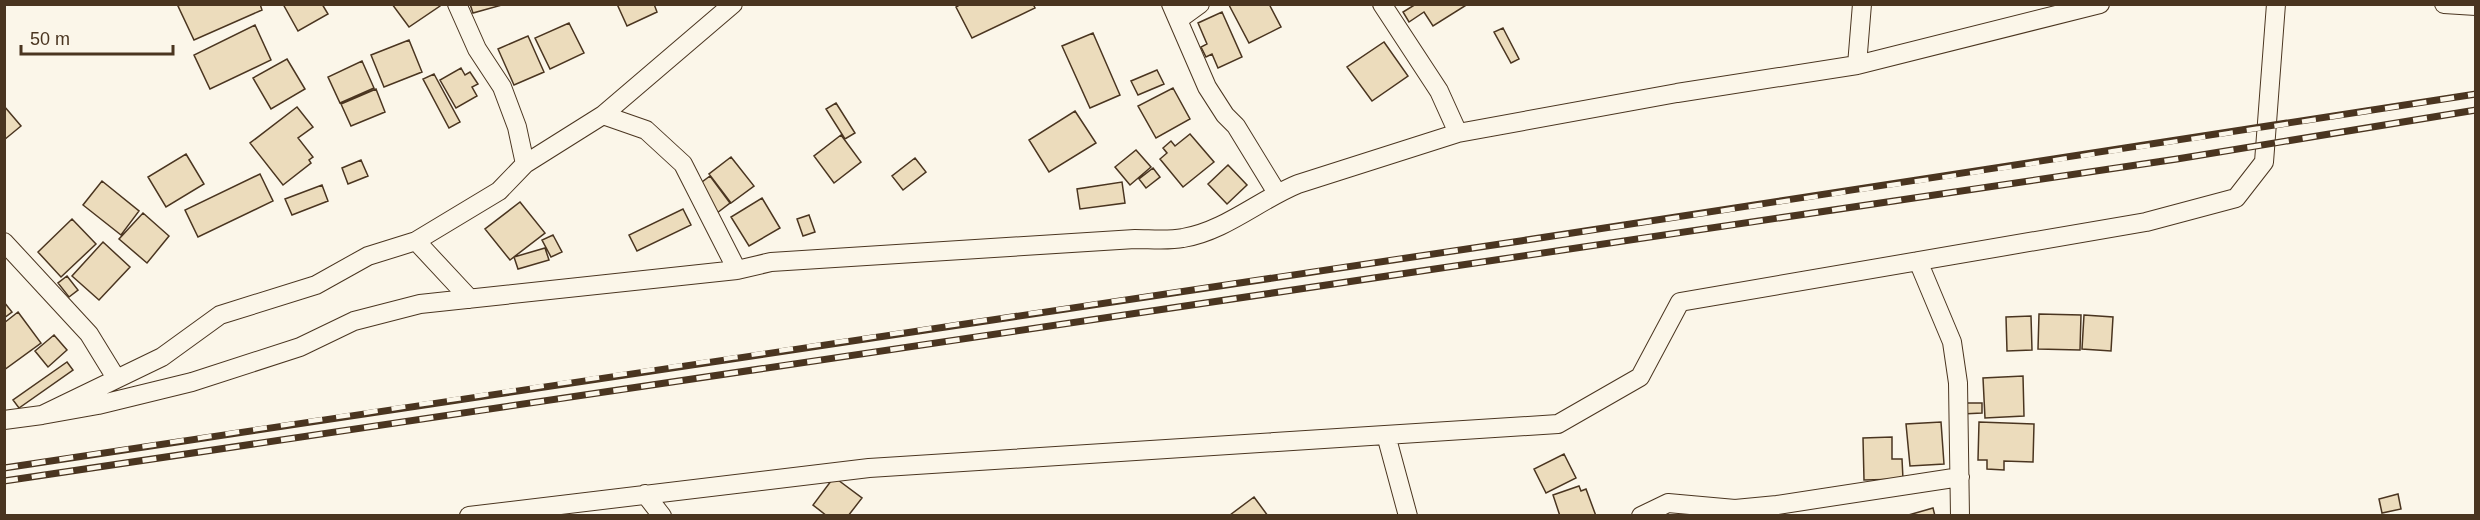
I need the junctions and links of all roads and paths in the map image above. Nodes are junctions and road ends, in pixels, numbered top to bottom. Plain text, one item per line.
1 (457, 4) edge
2 (733, 4) edge
3 (1200, 4) edge
4 (1382, 4) edge
5 (1862, 4) edge
6 (2100, 4) edge
7 (2276, 4) edge
8 (2444, 4) edge
9 (2475, 6) edge
10 (1175, 13) edge
11 (1857, 65) junction
12 (603, 115) junction
13 (1458, 133) junction
14 (525, 164) junction
15 (1277, 193) junction
16 (4, 242) edge
17 (416, 242) junction
18 (1918, 261) junction
19 (737, 270) junction
20 (470, 299) junction
21 (116, 378) junction
22 (42, 415) junction
23 (4, 420) edge
24 (1386, 435) junction
25 (1960, 477) junction
26 (645, 494) junction
27 (469, 516) edge
28 (662, 516) edge
29 (1408, 516) edge
30 (1641, 516) edge
31 (1960, 516) edge

1 - 14 street
2 - 12 street
3 - 10 street
4 - 13 street
5 - 11 street
6 - 11 street
7 - 18 street
8 - 9 street
10 - 15 street
11 - 13 street
12 - 14 street
12 - 19 street
13 - 15 street
14 - 17 street
15 - 19 street
16 - 21 street
17 - 20 street
17 - 21 street
18 - 24 street
18 - 25 street
19 - 20 street
20 - 22 street
21 - 22 street
22 - 23 street
24 - 26 street
24 - 29 street
25 - 30 street
25 - 31 street
26 - 27 street
26 - 28 street

